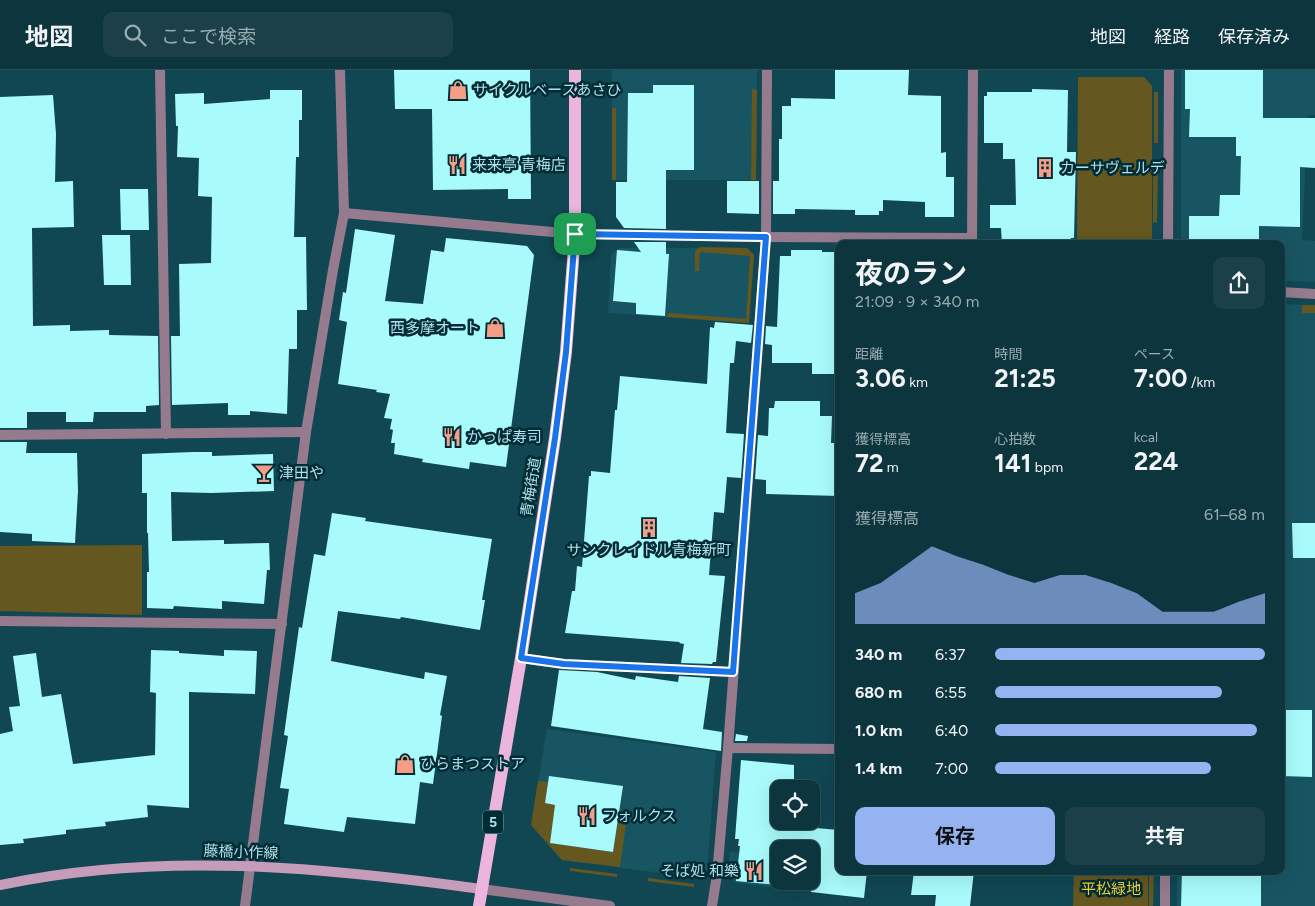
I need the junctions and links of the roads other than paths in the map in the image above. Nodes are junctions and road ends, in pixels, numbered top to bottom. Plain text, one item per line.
1 (160, 70) edge
2 (340, 70) edge
3 (576, 70) edge
4 (767, 70) edge
5 (972, 70) edge
6 (1169, 70) edge
7 (344, 213) junction
8 (575, 234) junction
9 (766, 237) junction
10 (920, 240) edge
11 (972, 240) edge
12 (1168, 240) edge
13 (1285, 292) edge
14 (1315, 294) edge
15 (306, 432) junction
16 (166, 434) junction
17 (0, 435) edge
18 (0, 621) edge
19 (282, 624) junction
20 (521, 658) junction
21 (733, 672) junction
22 (728, 748) junction
23 (835, 749) edge
24 (250, 867) junction
25 (1165, 875) edge
26 (0, 886) edge
27 (481, 889) junction
28 (244, 906) edge
29 (479, 906) edge
30 (610, 906) edge
31 (712, 906) edge
32 (1165, 906) edge

1 - 16 street
2 - 7 street
3 - 8 main road, 青梅街道 / 5
4 - 9 street
5 - 11 street
6 - 12 street
7 - 8 street
7 - 15 street
8 - 9 street
8 - 20 main road, 青梅街道 / 5
9 - 10 street
9 - 21 street
13 - 14 street
15 - 16 street
15 - 19 street
16 - 17 street
18 - 19 street
19 - 24 street
20 - 21 street
20 - 27 main road, 青梅街道 / 5
21 - 22 street
22 - 23 street
22 - 31 street
24 - 26 main road, 藤橋小作線
24 - 27 main road, 藤橋小作線
24 - 28 street
25 - 32 street
27 - 29 main road, 青梅街道 / 5
27 - 30 street

